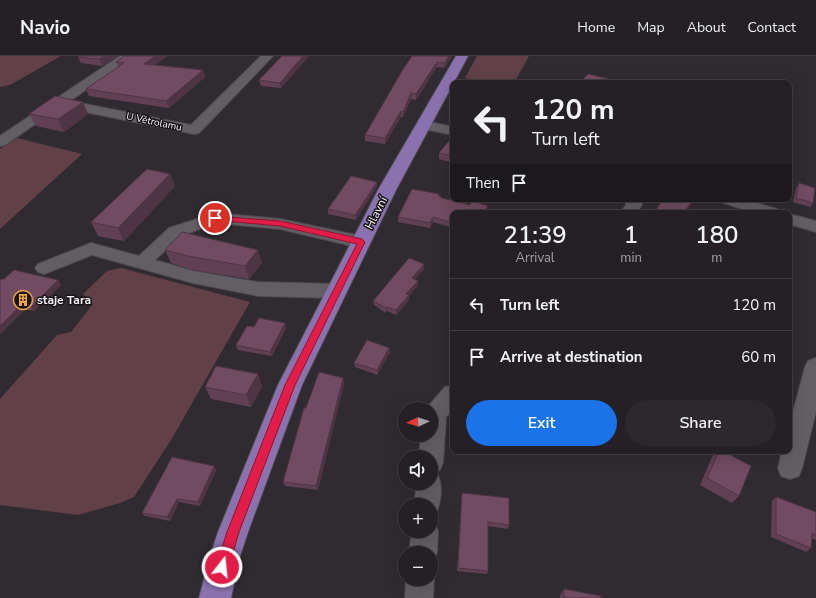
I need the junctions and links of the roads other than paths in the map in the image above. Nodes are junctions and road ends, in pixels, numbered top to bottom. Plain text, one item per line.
1 (128, 56) edge
2 (267, 56) edge
3 (462, 56) edge
4 (59, 103) junction
5 (425, 125) junction
6 (450, 130) edge
7 (0, 142) edge
8 (736, 202) edge
9 (762, 210) edge
10 (792, 220) edge
11 (816, 228) edge
12 (362, 242) junction
13 (143, 262) junction
14 (44, 268) dead end
15 (336, 291) junction
16 (816, 367) edge
17 (450, 397) edge
18 (432, 450) edge
19 (790, 468) dead end
20 (420, 586) edge
21 (215, 598) edge
22 (419, 598) edge

1 - 4 street
2 - 4 street, U Větrolamu
3 - 5 main road, Hlavní
4 - 7 street
5 - 6 street
5 - 12 main road, Hlavní
8 - 9 street
10 - 11 street
12 - 13 street
12 - 15 main road, Hlavní
13 - 14 street
13 - 15 street
15 - 21 main road, Hlavní
16 - 19 street
17 - 18 street
20 - 22 street

